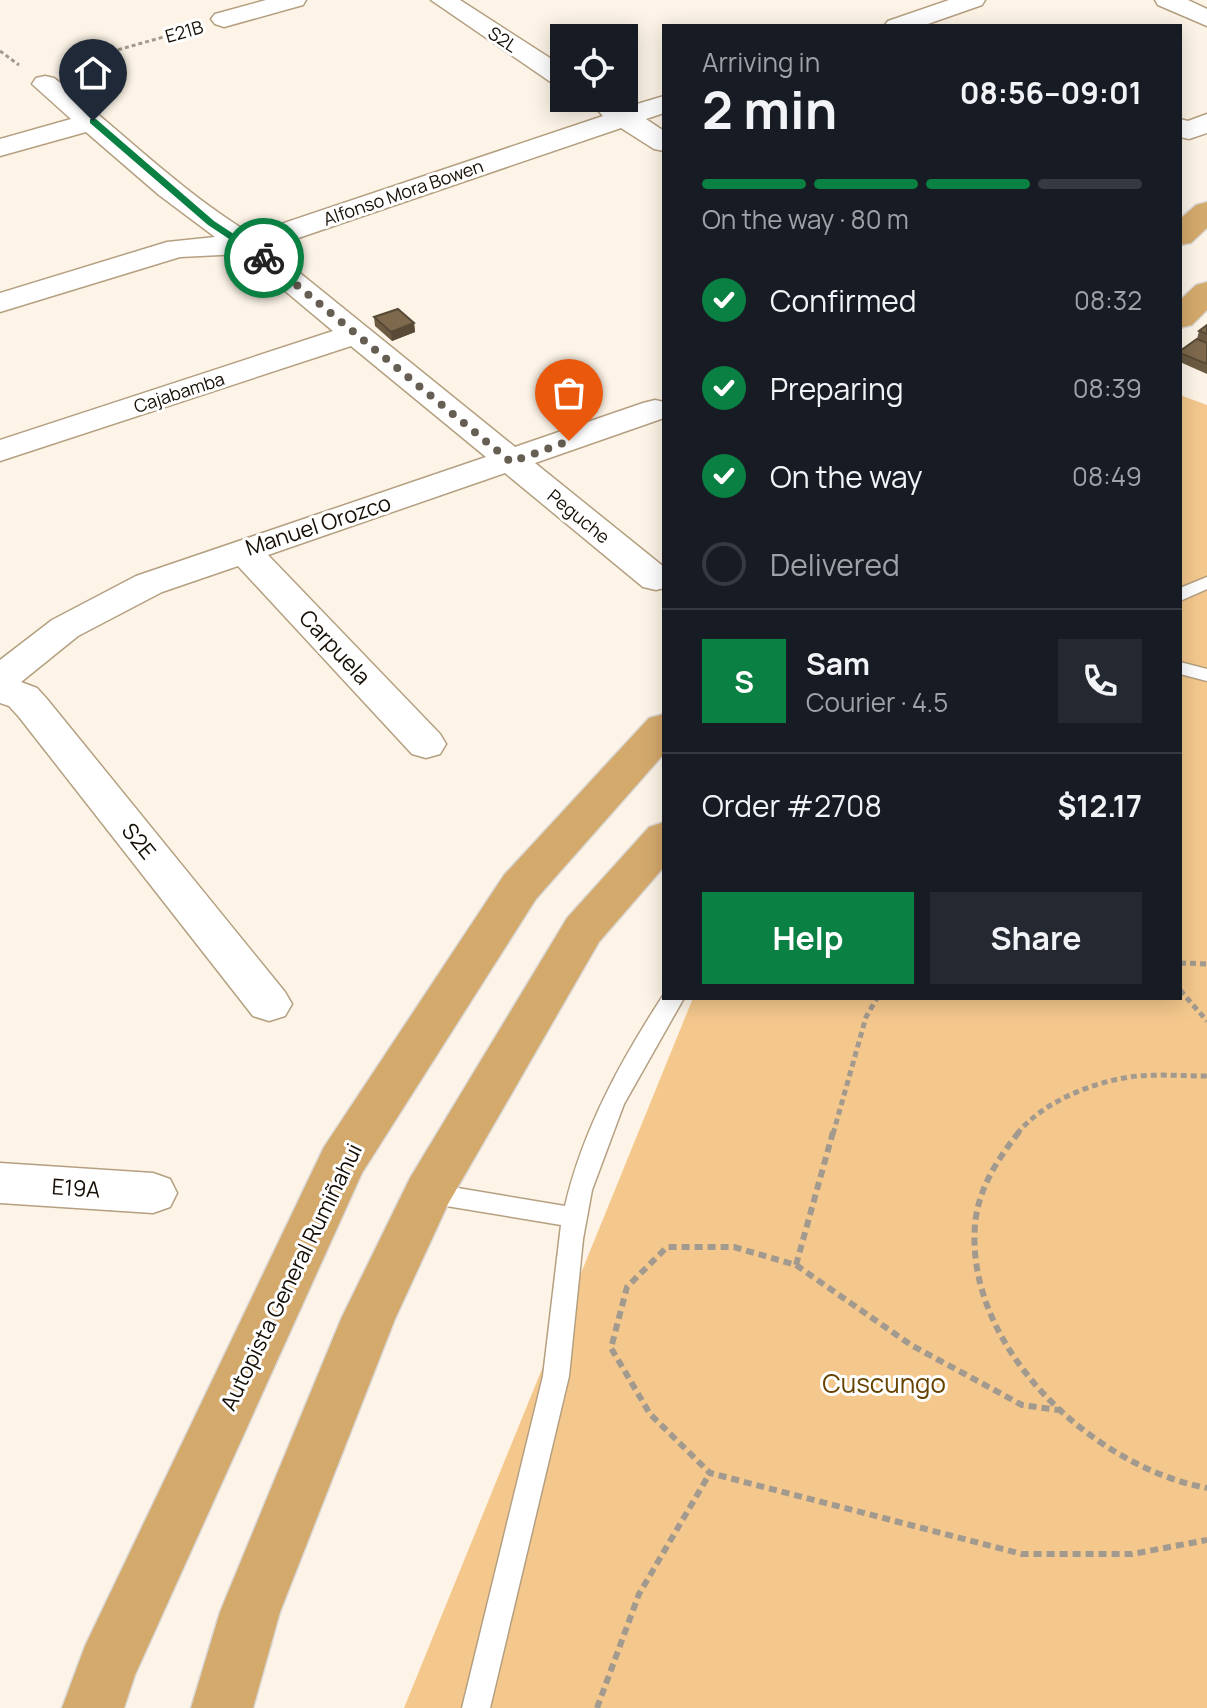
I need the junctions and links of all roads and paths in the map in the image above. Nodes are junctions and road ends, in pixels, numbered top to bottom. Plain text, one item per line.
1 (294, 0) edge
2 (443, 0) edge
3 (916, 0) edge
4 (973, 0) edge
5 (1167, 0) edge
6 (939, 12) junction
7 (1207, 18) edge
8 (224, 19) joint
9 (903, 24) edge
10 (964, 24) edge
11 (0, 51) edge
12 (65, 64) dead end
13 (550, 70) edge
14 (35, 77) joint
15 (662, 105) edge
16 (616, 112) edge
17 (624, 117) junction
18 (93, 121) junction
19 (662, 142) edge
20 (0, 148) edge
21 (1207, 211) edge
22 (1182, 234) edge
23 (248, 245) junction
24 (1207, 293) edge
25 (0, 303) edge
26 (1182, 316) edge
27 (358, 333) junction
28 (655, 410) dead end
29 (0, 451) edge
30 (511, 462) junction
31 (243, 550) junction
32 (656, 579) dead end
33 (1207, 582) edge
34 (1182, 594) edge
35 (1182, 669) edge
36 (1207, 675) edge
37 (0, 679) edge
38 (0, 689) edge
39 (662, 730) edge
40 (426, 744) dead end
41 (662, 840) edge
42 (1182, 963) edge
43 (1207, 964) edge
44 (1182, 992) edge
45 (672, 1000) edge
46 (876, 1000) edge
47 (269, 1004) dead end
48 (1207, 1021) edge
49 (1207, 1076) edge
50 (0, 1183) edge
51 (153, 1193) dead end
52 (428, 1193) junction
53 (575, 1217) junction
54 (796, 1265) junction
55 (1058, 1410) junction
56 (710, 1473) junction
57 (1207, 1488) edge
58 (1207, 1540) edge
59 (93, 1708) edge
60 (222, 1708) edge
61 (476, 1708) edge
62 (597, 1708) edge

1 - 8 street, E21B
2 - 13 street, S2L
3 - 6 street
4 - 6 street
5 - 7 street
6 - 9 street
6 - 10 street
8 - 12 path, E21B
11 - 14 path
14 - 18 street, Peguche
15 - 17 street, Alfonso Mora Bowen
16 - 17 street
17 - 19 street
17 - 23 street, Alfonso Mora Bowen
18 - 20 street
18 - 23 street, Peguche
21 - 22 highway
23 - 25 street, Alfonso Mora Bowen
23 - 27 street, Peguche
24 - 26 highway
27 - 29 street, Cajabamba
27 - 30 street, Peguche
28 - 30 street, Manuel Orozco
30 - 31 street, Manuel Orozco
30 - 32 street, Peguche
31 - 37 street, Manuel Orozco
31 - 40 street, Carpuela
33 - 34 lane
35 - 36 lane
38 - 47 street, S2E
39 - 59 highway, Autopista General Rumiñahui
41 - 52 highway
42 - 43 path
44 - 48 path
45 - 53 lane
46 - 54 path
49 - 55 path
50 - 51 street, E19A
52 - 53 lane
52 - 60 highway
53 - 61 lane
54 - 55 path
54 - 56 path
55 - 57 path
56 - 58 path
56 - 62 path

